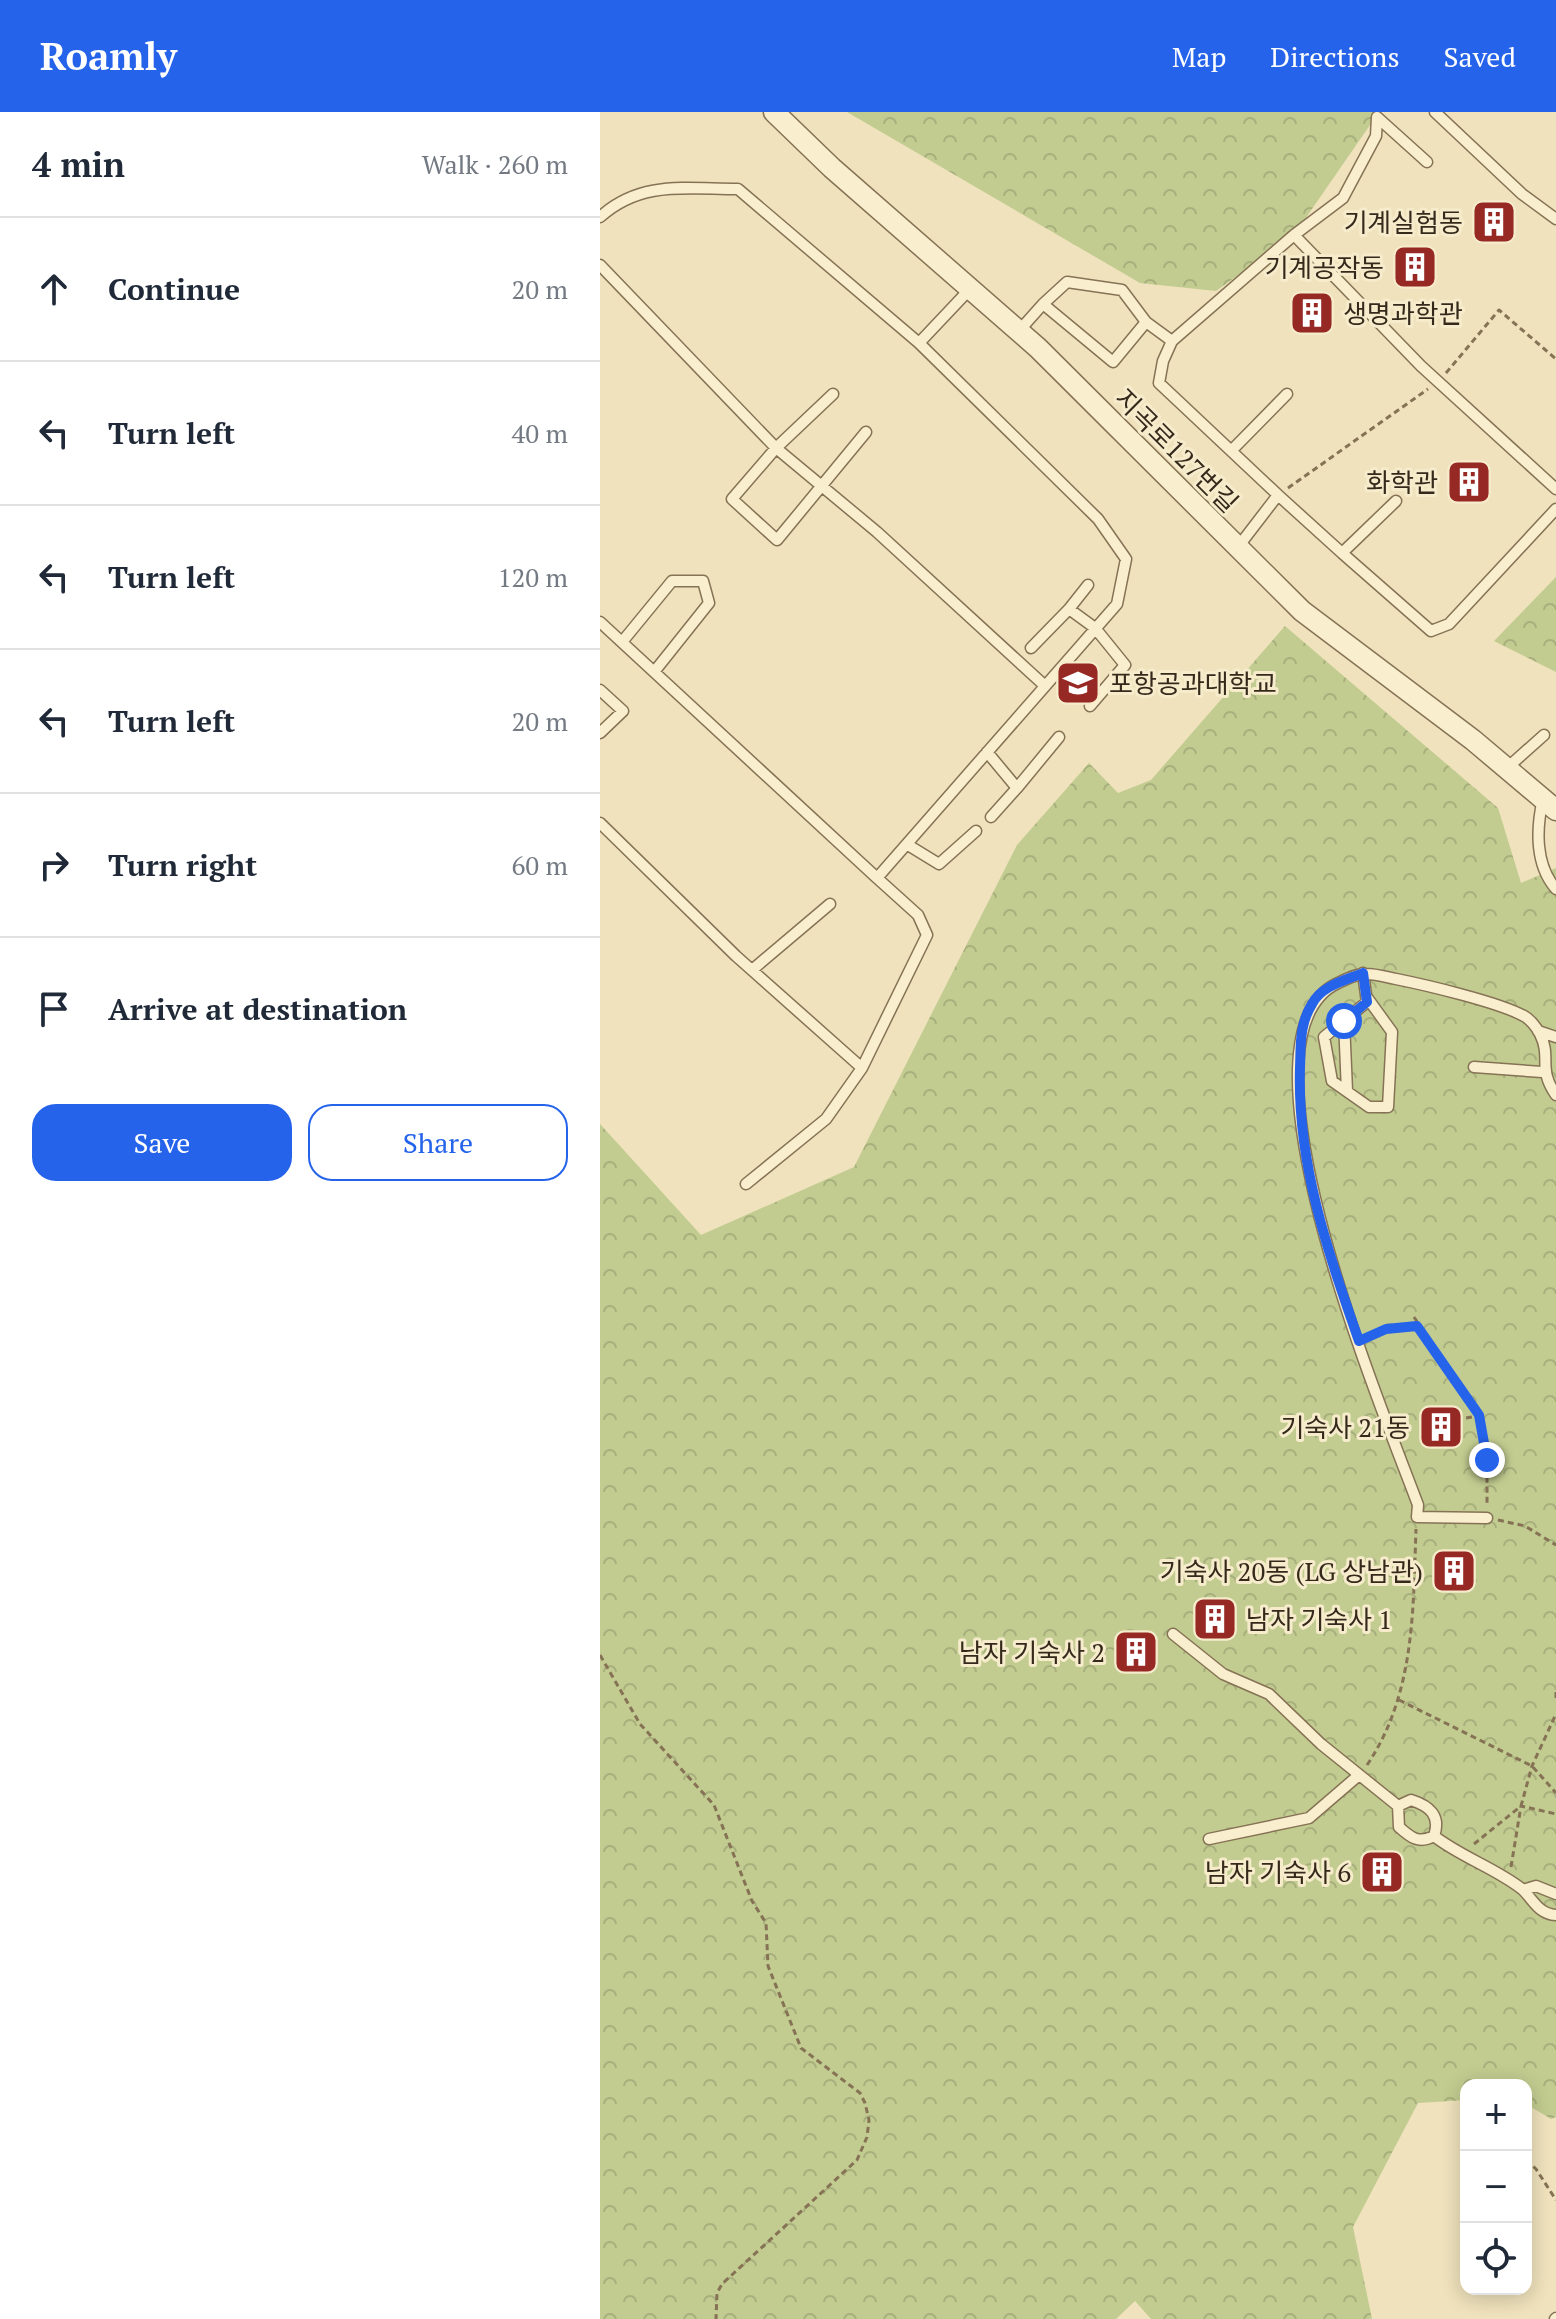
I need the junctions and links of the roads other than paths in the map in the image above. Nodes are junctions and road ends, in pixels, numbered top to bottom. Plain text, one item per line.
1 (774, 112) edge
2 (1435, 112) edge
3 (1378, 115) edge
4 (1427, 162) dead end
5 (600, 217) edge
6 (1556, 219) edge
7 (1294, 235) junction
8 (600, 265) edge
9 (970, 289) junction
10 (1043, 304) junction
11 (1146, 322) junction
12 (1019, 331) junction
13 (1172, 341) junction
14 (919, 343) junction
15 (833, 394) dead end
16 (1287, 394) dead end
17 (866, 432) dead end
18 (776, 448) junction
19 (1232, 450) junction
20 (821, 485) junction
21 (1556, 489) edge
22 (1278, 495) junction
23 (1396, 501) dead end
24 (1556, 509) edge
25 (1238, 547) junction
26 (1342, 553) junction
27 (1088, 585) dead end
28 (1069, 609) junction
29 (600, 622) edge
30 (1095, 628) junction
31 (622, 642) junction
32 (1031, 648) dead end
33 (654, 672) junction
34 (1044, 685) junction
35 (600, 690) edge
36 (1090, 706) dead end
37 (600, 733) edge
38 (1544, 735) dead end
39 (1059, 737) dead end
40 (987, 752) junction
41 (1506, 769) junction
42 (1017, 788) junction
43 (1549, 805) edge
44 (991, 817) dead end
45 (600, 823) edge
46 (976, 831) dead end
47 (908, 845) junction
48 (877, 878) junction
49 (1556, 889) edge
50 (830, 904) dead end
51 (752, 970) junction
52 (1363, 973) junction
53 (1366, 996) junction
54 (1344, 1021) junction
55 (1538, 1031) junction
56 (1556, 1037) edge
57 (1474, 1067) dead end
58 (862, 1068) junction
59 (1542, 1072) junction
60 (1554, 1088) edge
61 (1347, 1091) junction
62 (746, 1184) dead end
63 (1487, 1518) road end
64 (1173, 1634) dead end
65 (1359, 1775) junction
66 (1398, 1806) junction
67 (1434, 1836) junction
68 (1209, 1839) dead end
69 (1523, 1890) junction
70 (1556, 1894) edge
71 (1556, 1915) edge

1 - 9 street, 지곡로127번길
2 - 6 lane
3 - 4 lane
3 - 7 lane
5 - 14 lane
7 - 13 lane
7 - 21 lane
8 - 18 lane
9 - 12 street, 지곡로127번길
9 - 14 lane
10 - 11 lane
10 - 11 lane
10 - 12 lane
11 - 13 lane
12 - 25 street, 지곡로127번길
13 - 19 lane
14 - 30 lane
15 - 18 lane
16 - 19 lane
17 - 20 lane
18 - 20 lane
18 - 20 lane
19 - 22 lane
20 - 34 lane
22 - 25 lane
22 - 26 lane
23 - 26 lane
24 - 26 lane
25 - 41 street, 지곡로127번길
27 - 28 lane
28 - 30 lane
28 - 32 lane
29 - 31 lane
30 - 34 lane
30 - 36 lane
31 - 33 lane
31 - 33 lane
33 - 48 lane
34 - 40 lane
35 - 37 lane
38 - 41 lane
39 - 42 lane
40 - 42 lane
40 - 47 lane
41 - 43 street, 지곡로127번길
42 - 44 lane
43 - 49 lane
45 - 51 lane
46 - 47 lane
47 - 48 lane
48 - 58 lane
50 - 51 lane
51 - 58 lane
52 - 53 lane
52 - 55 lane
52 - 63 lane
53 - 54 lane
53 - 61 lane
54 - 61 lane
54 - 61 lane
55 - 56 lane
55 - 59 lane
57 - 59 lane
58 - 62 lane
59 - 60 lane
64 - 65 lane
65 - 66 lane
65 - 68 lane
66 - 67 lane
66 - 67 lane
67 - 69 lane
69 - 70 lane
69 - 71 lane

